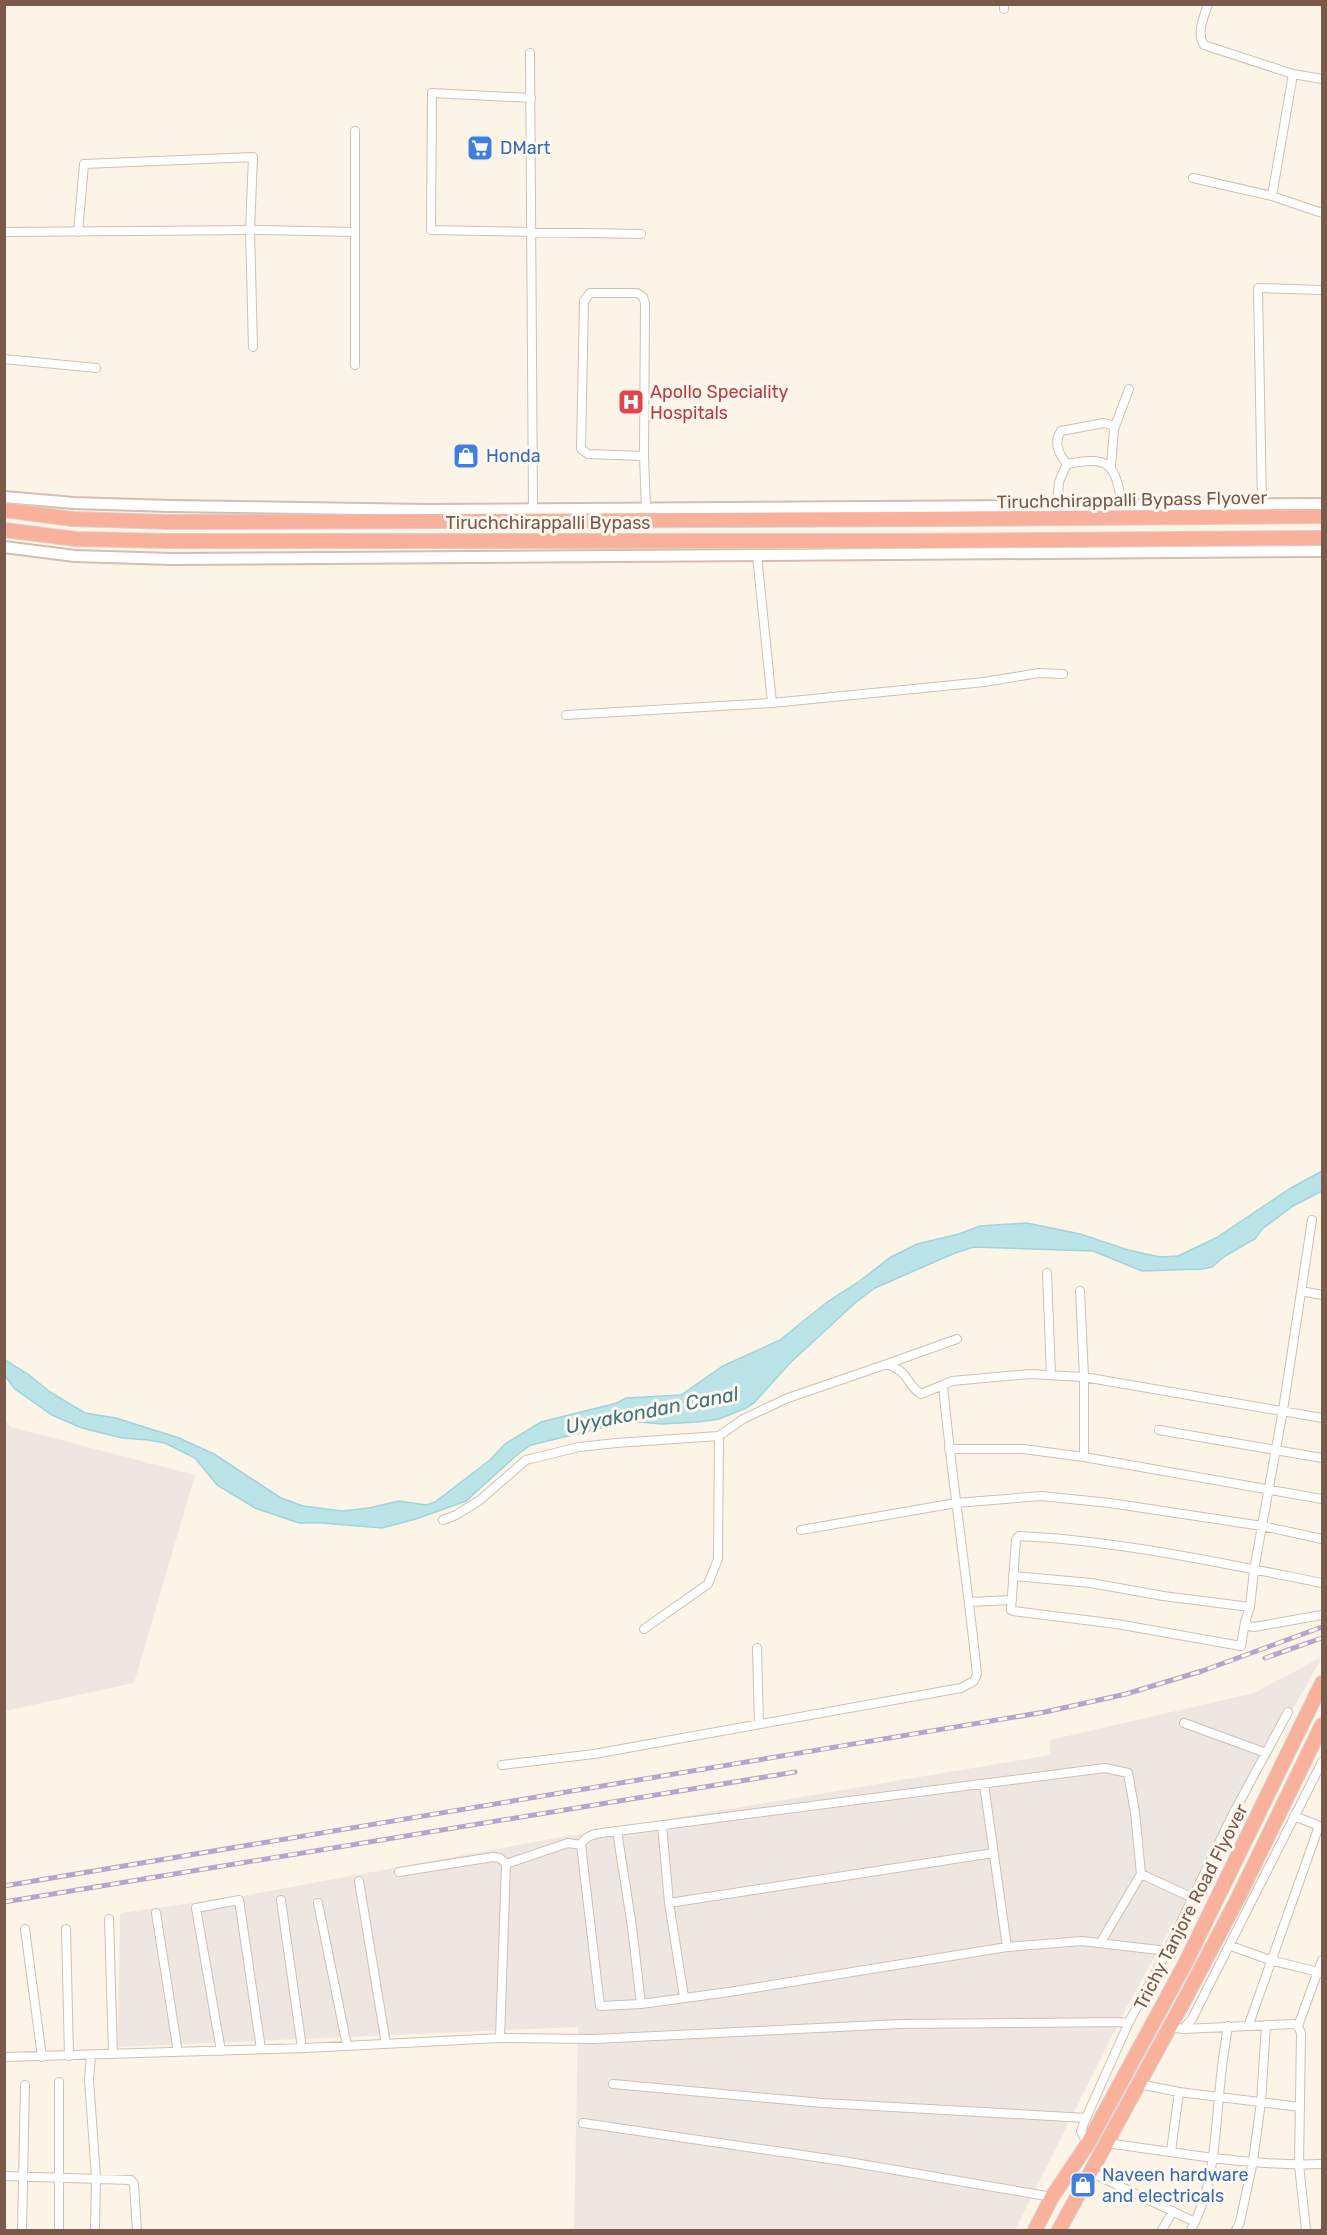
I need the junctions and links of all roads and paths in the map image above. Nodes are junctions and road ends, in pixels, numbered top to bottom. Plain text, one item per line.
1 (1208, 4) edge
2 (530, 52) dead end
3 (1293, 74) junction
4 (1323, 79) edge
5 (531, 98) junction
6 (355, 131) dead end
7 (1194, 178) dead end
8 (1272, 196) junction
9 (1323, 213) edge
10 (250, 230) junction
11 (4, 232) edge
12 (78, 232) junction
13 (355, 232) junction
14 (532, 233) junction
15 (642, 234) dead end
16 (1323, 290) edge
17 (252, 347) dead end
18 (4, 359) edge
19 (355, 365) dead end
20 (96, 368) dead end
21 (1129, 389) dead end
22 (1114, 429) junction
23 (644, 456) junction
24 (1067, 464) junction
25 (1111, 466) junction
26 (4, 497) edge
27 (1323, 504) edge
28 (1122, 505) junction
29 (1262, 505) junction
30 (1057, 506) junction
31 (957, 507) junction
32 (646, 509) junction
33 (4, 510) edge
34 (533, 510) junction
35 (1323, 516) edge
36 (942, 519) junction
37 (4, 530) edge
38 (1323, 538) edge
39 (4, 547) edge
40 (1323, 551) edge
41 (757, 555) junction
42 (1063, 674) dead end
43 (772, 703) junction
44 (566, 715) dead end
45 (1312, 1220) dead end
46 (1047, 1273) dead end
47 (1080, 1291) dead end
48 (1301, 1291) junction
49 (1323, 1294) edge
50 (957, 1339) dead end
51 (887, 1364) junction
52 (1051, 1375) junction
53 (1084, 1377) junction
54 (943, 1385) junction
55 (1283, 1410) junction
56 (1323, 1418) edge
57 (1158, 1430) dead end
58 (719, 1436) junction
59 (949, 1449) junction
60 (1275, 1449) junction
61 (1084, 1457) junction
62 (1323, 1458) edge
63 (1269, 1489) junction
64 (1323, 1499) edge
65 (956, 1503) junction
66 (443, 1520) dead end
67 (1262, 1526) junction
68 (801, 1530) dead end
69 (1323, 1539) edge
70 (1254, 1570) junction
71 (1013, 1576) junction
72 (1323, 1583) edge
73 (1012, 1600) junction
74 (969, 1602) junction
75 (1250, 1607) junction
76 (1323, 1615) edge
77 (1245, 1622) junction
78 (644, 1629) dead end
79 (757, 1648) dead end
80 (1323, 1683) edge
81 (1288, 1712) dead end
82 (1184, 1723) dead end
83 (759, 1724) junction
84 (1323, 1725) edge
85 (1266, 1753) junction
86 (1323, 1762) edge
87 (502, 1765) dead end
88 (984, 1784) junction
89 (1294, 1816) junction
90 (662, 1825) junction
91 (1321, 1826) edge
92 (617, 1831) junction
93 (581, 1845) junction
94 (993, 1853) junction
95 (506, 1863) junction
96 (399, 1872) dead end
97 (1141, 1874) junction
98 (358, 1881) dead end
99 (1193, 1898) junction
100 (281, 1900) dead end
101 (318, 1903) dead end
102 (669, 1903) junction
103 (156, 1913) dead end
104 (109, 1919) dead end
105 (25, 1929) dead end
106 (66, 1929) dead end
107 (1101, 1942) junction
108 (1231, 1946) junction
109 (1006, 1947) junction
110 (1167, 1951) junction
111 (1270, 1960) junction
112 (1323, 1960) edge
113 (1320, 1972) edge
114 (684, 1997) junction
115 (640, 2004) junction
116 (1130, 2022) junction
117 (1249, 2025) junction
118 (1266, 2025) junction
119 (1227, 2026) junction
120 (1298, 2026) junction
121 (1177, 2028) junction
122 (501, 2038) junction
123 (386, 2044) junction
124 (347, 2046) junction
125 (302, 2048) junction
126 (261, 2049) junction
127 (222, 2050) junction
128 (178, 2052) junction
129 (112, 2054) junction
130 (90, 2055) junction
131 (42, 2056) junction
132 (69, 2056) junction
133 (4, 2057) edge
134 (59, 2082) dead end
135 (613, 2084) dead end
136 (1138, 2084) junction
137 (25, 2085) dead end
138 (1179, 2092) junction
139 (1219, 2096) junction
140 (1261, 2102) junction
141 (1300, 2107) junction
142 (1086, 2118) junction
143 (583, 2123) dead end
144 (1106, 2143) junction
145 (1088, 2145) junction
146 (1171, 2151) junction
147 (1214, 2156) junction
148 (1253, 2161) junction
149 (1323, 2164) edge
150 (1299, 2165) junction
151 (1090, 2172) junction
152 (4, 2176) edge
153 (25, 2177) junction
154 (96, 2177) junction
155 (60, 2178) junction
156 (1052, 2197) junction
157 (1173, 2211) junction
158 (1195, 2222) junction
159 (22, 2230) edge
160 (59, 2230) edge
161 (95, 2230) edge
162 (137, 2230) edge
163 (1035, 2230) edge
164 (1059, 2230) edge
165 (1162, 2230) edge
166 (1191, 2230) edge
167 (1236, 2230) edge
168 (1306, 2230) edge

1 - 3 street
2 - 5 street
3 - 4 street
3 - 8 street
5 - 14 street
5 - 14 street
6 - 13 street
7 - 8 street
8 - 9 street
10 - 12 street
10 - 12 street
10 - 13 street
10 - 17 street
11 - 12 street
13 - 19 street
14 - 15 street
14 - 34 street
16 - 29 street
18 - 20 street
21 - 22 street
22 - 24 street
22 - 25 street
23 - 23 street
23 - 32 street
24 - 25 street
24 - 30 street
25 - 28 street
26 - 34 street
27 - 29 street
28 - 29 street
28 - 30 street
30 - 31 street
31 - 32 street
31 - 36 highway
32 - 34 street
33 - 36 highway, Tiruchchirappalli Bypass
35 - 36 highway, Tiruchchirappalli Bypass Flyover
37 - 38 highway, Tiruchchirappalli Bypass
39 - 41 street
40 - 41 street
41 - 43 street
42 - 43 street
43 - 44 street
45 - 48 street
46 - 52 street
47 - 53 street
48 - 49 street
48 - 55 street
50 - 51 street
51 - 54 street
51 - 58 street
52 - 53 street
52 - 54 street
53 - 55 street
53 - 61 street
54 - 59 street
55 - 56 street
55 - 60 street
57 - 60 street
58 - 66 street
58 - 78 street
59 - 61 street
59 - 65 street
60 - 62 street
60 - 63 street
61 - 63 street
63 - 64 street
63 - 67 street
65 - 67 street
65 - 68 street
65 - 74 street
67 - 69 street
67 - 70 street
70 - 71 street
70 - 72 street
70 - 75 street
71 - 73 street
71 - 75 street
73 - 74 street
73 - 77 street
74 - 83 street
75 - 77 street
76 - 77 street
79 - 83 street
80 - 145 highway, Trichy Tanjore Road Flyover
81 - 85 street
82 - 85 street
83 - 87 street
84 - 121 highway, Trichy Tanjore Road Flyover
85 - 99 street
86 - 89 street
88 - 90 street
88 - 94 street
88 - 97 street
89 - 91 street
89 - 108 street
90 - 92 street
90 - 102 street
91 - 111 street
92 - 93 street
92 - 115 street
93 - 95 street
93 - 115 street
94 - 102 street
94 - 109 street
95 - 96 street
95 - 122 street
97 - 99 street
97 - 107 street
98 - 123 street
99 - 110 street
100 - 125 street
101 - 124 street
102 - 114 street
103 - 128 street
104 - 129 street
105 - 131 street
106 - 132 street
107 - 109 street
107 - 110 street
108 - 111 street
108 - 121 street
109 - 114 street
110 - 116 street
111 - 113 street
111 - 117 street
112 - 113 street
113 - 120 street
114 - 115 street
116 - 122 street
116 - 142 street
117 - 118 street
117 - 119 street
118 - 120 street
118 - 140 street
119 - 121 street
119 - 139 street
120 - 141 street
121 - 136 highway, Trichy Tanjore Road Flyover
122 - 123 street
123 - 124 street
124 - 125 street
125 - 126 street
126 - 127 street
126 - 127 street
127 - 128 street
128 - 129 street
129 - 130 street
130 - 132 street
130 - 154 street
131 - 132 street
131 - 133 street
134 - 155 street
135 - 142 street
136 - 138 street
136 - 144 highway, Trichy Tanjore Road Flyover
137 - 153 street
138 - 139 street
138 - 146 street
139 - 140 street
139 - 147 street
140 - 141 street
140 - 148 street
141 - 150 street
142 - 145 street
143 - 156 street
144 - 146 street
144 - 151 highway, Trichy Tanjore Road Flyover
145 - 156 highway, Trichy Tanjore Road Flyover
146 - 147 street
147 - 148 street
147 - 158 street
148 - 150 street
148 - 167 street
149 - 150 street
150 - 168 street
151 - 157 street
151 - 164 highway, Trichy Tanjore Road Flyover
152 - 153 street
153 - 155 street
153 - 159 street
154 - 155 street
154 - 161 street
154 - 162 street
155 - 160 street
156 - 163 highway, Trichy Tanjore Road Flyover
157 - 158 street
157 - 165 street
158 - 166 street

